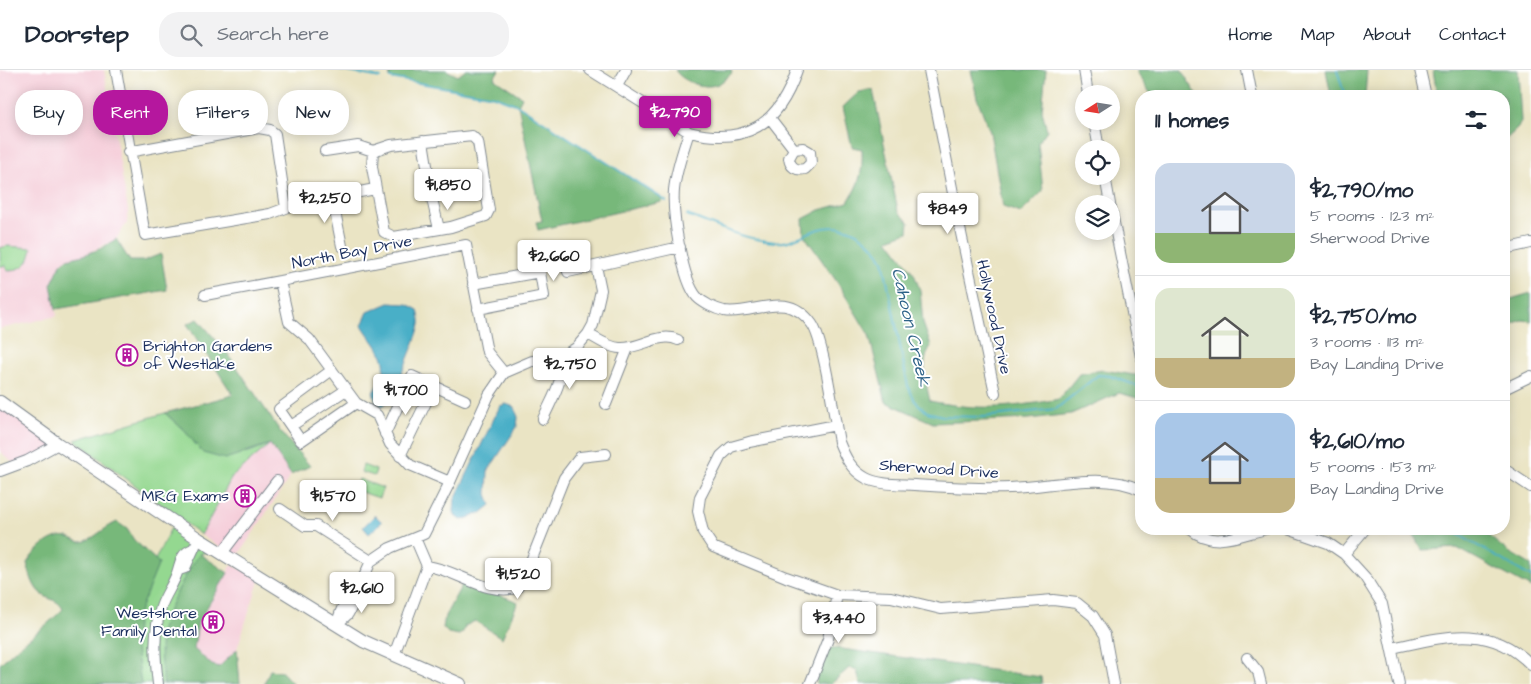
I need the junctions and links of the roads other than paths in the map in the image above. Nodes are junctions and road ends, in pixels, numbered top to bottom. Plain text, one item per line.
1 (116, 70) edge
2 (590, 70) edge
3 (626, 70) edge
4 (797, 70) edge
5 (929, 70) edge
6 (1084, 70) edge
7 (1247, 70) edge
8 (1420, 70) edge
9 (1086, 85) edge
10 (617, 86) junction
11 (1251, 90) edge
12 (1425, 90) edge
13 (770, 118) junction
14 (689, 132) junction
15 (422, 141) junction
16 (794, 149) dead end
17 (324, 151) dead end
18 (373, 151) junction
19 (128, 152) junction
20 (428, 172) dead end
21 (375, 188) junction
22 (332, 197) junction
23 (432, 199) dead end
24 (286, 208) junction
25 (439, 229) junction
26 (1117, 240) edge
27 (1531, 243) edge
28 (342, 246) dead end
29 (680, 247) junction
30 (1510, 248) edge
31 (596, 266) junction
32 (568, 272) dead end
33 (280, 281) junction
34 (473, 284) junction
35 (205, 295) dead end
36 (478, 309) junction
37 (1135, 327) edge
38 (588, 334) junction
39 (678, 340) dead end
40 (628, 348) junction
41 (561, 356) junction
42 (332, 370) junction
43 (504, 373) junction
44 (1531, 376) edge
45 (434, 386) junction
46 (1510, 386) edge
47 (346, 390) junction
48 (995, 394) dead end
49 (465, 400) dead end
50 (0, 402) edge
51 (356, 403) junction
52 (606, 404) dead end
53 (543, 419) dead end
54 (836, 425) junction
55 (291, 426) junction
56 (385, 434) junction
57 (58, 444) junction
58 (606, 454) dead end
59 (400, 456) junction
60 (0, 471) edge
61 (1510, 473) edge
62 (277, 481) dead end
63 (450, 482) junction
64 (1531, 487) edge
65 (1135, 488) edge
66 (280, 509) dead end
67 (1198, 535) edge
68 (1240, 535) edge
69 (1305, 535) edge
70 (1360, 535) edge
71 (415, 538) junction
72 (196, 544) junction
73 (222, 553) junction
74 (1344, 554) junction
75 (371, 561) junction
76 (427, 566) junction
77 (837, 594) junction
78 (337, 624) junction
79 (1392, 648) junction
80 (394, 655) junction
81 (1247, 658) dead end
82 (1531, 665) edge
83 (158, 684) edge
84 (460, 684) edge
85 (810, 684) edge
86 (1114, 684) edge
87 (1261, 684) edge
88 (1399, 684) edge

1 - 19 street
2 - 10 street
3 - 10 street
4 - 13 street
5 - 48 street, Hollywood Drive
6 - 9 street
7 - 11 street
8 - 12 street
10 - 14 street
13 - 14 street
13 - 16 street
14 - 29 street, Sherwood Drive
15 - 18 street
15 - 20 street
15 - 25 street
17 - 18 street
18 - 21 street
19 - 24 street
19 - 24 street
21 - 22 street
21 - 25 street
22 - 24 street
22 - 28 street
23 - 25 street
26 - 37 street
27 - 30 street
29 - 31 street
29 - 54 street, Sherwood Drive
31 - 32 street
31 - 38 street
33 - 34 street, North Bay Drive
33 - 35 street
33 - 42 street, North Bay Drive
34 - 36 street
34 - 36 street
36 - 43 street
38 - 40 street
38 - 41 street
39 - 40 street
40 - 52 street
41 - 43 street
41 - 53 street
42 - 47 street, North Bay Drive
42 - 55 street
43 - 63 street
44 - 46 street
45 - 49 street
45 - 56 street
45 - 59 street
47 - 51 street, North Bay Drive
47 - 55 street
50 - 57 main road
51 - 55 street
51 - 56 street, North Bay Drive
54 - 65 street, Sherwood Drive
54 - 77 street
56 - 59 street, North Bay Drive
57 - 60 street
57 - 72 main road
58 - 76 street
59 - 63 street, North Bay Drive
61 - 64 street
62 - 73 street
63 - 71 street
66 - 75 street
67 - 68 street
69 - 74 street
70 - 74 street
71 - 75 street
71 - 76 street
72 - 73 main road
72 - 83 street
73 - 78 main road
74 - 79 street
75 - 78 street
76 - 80 street
77 - 85 street
77 - 86 street
78 - 80 main road
79 - 82 street
79 - 88 street
80 - 84 main road
81 - 87 street

